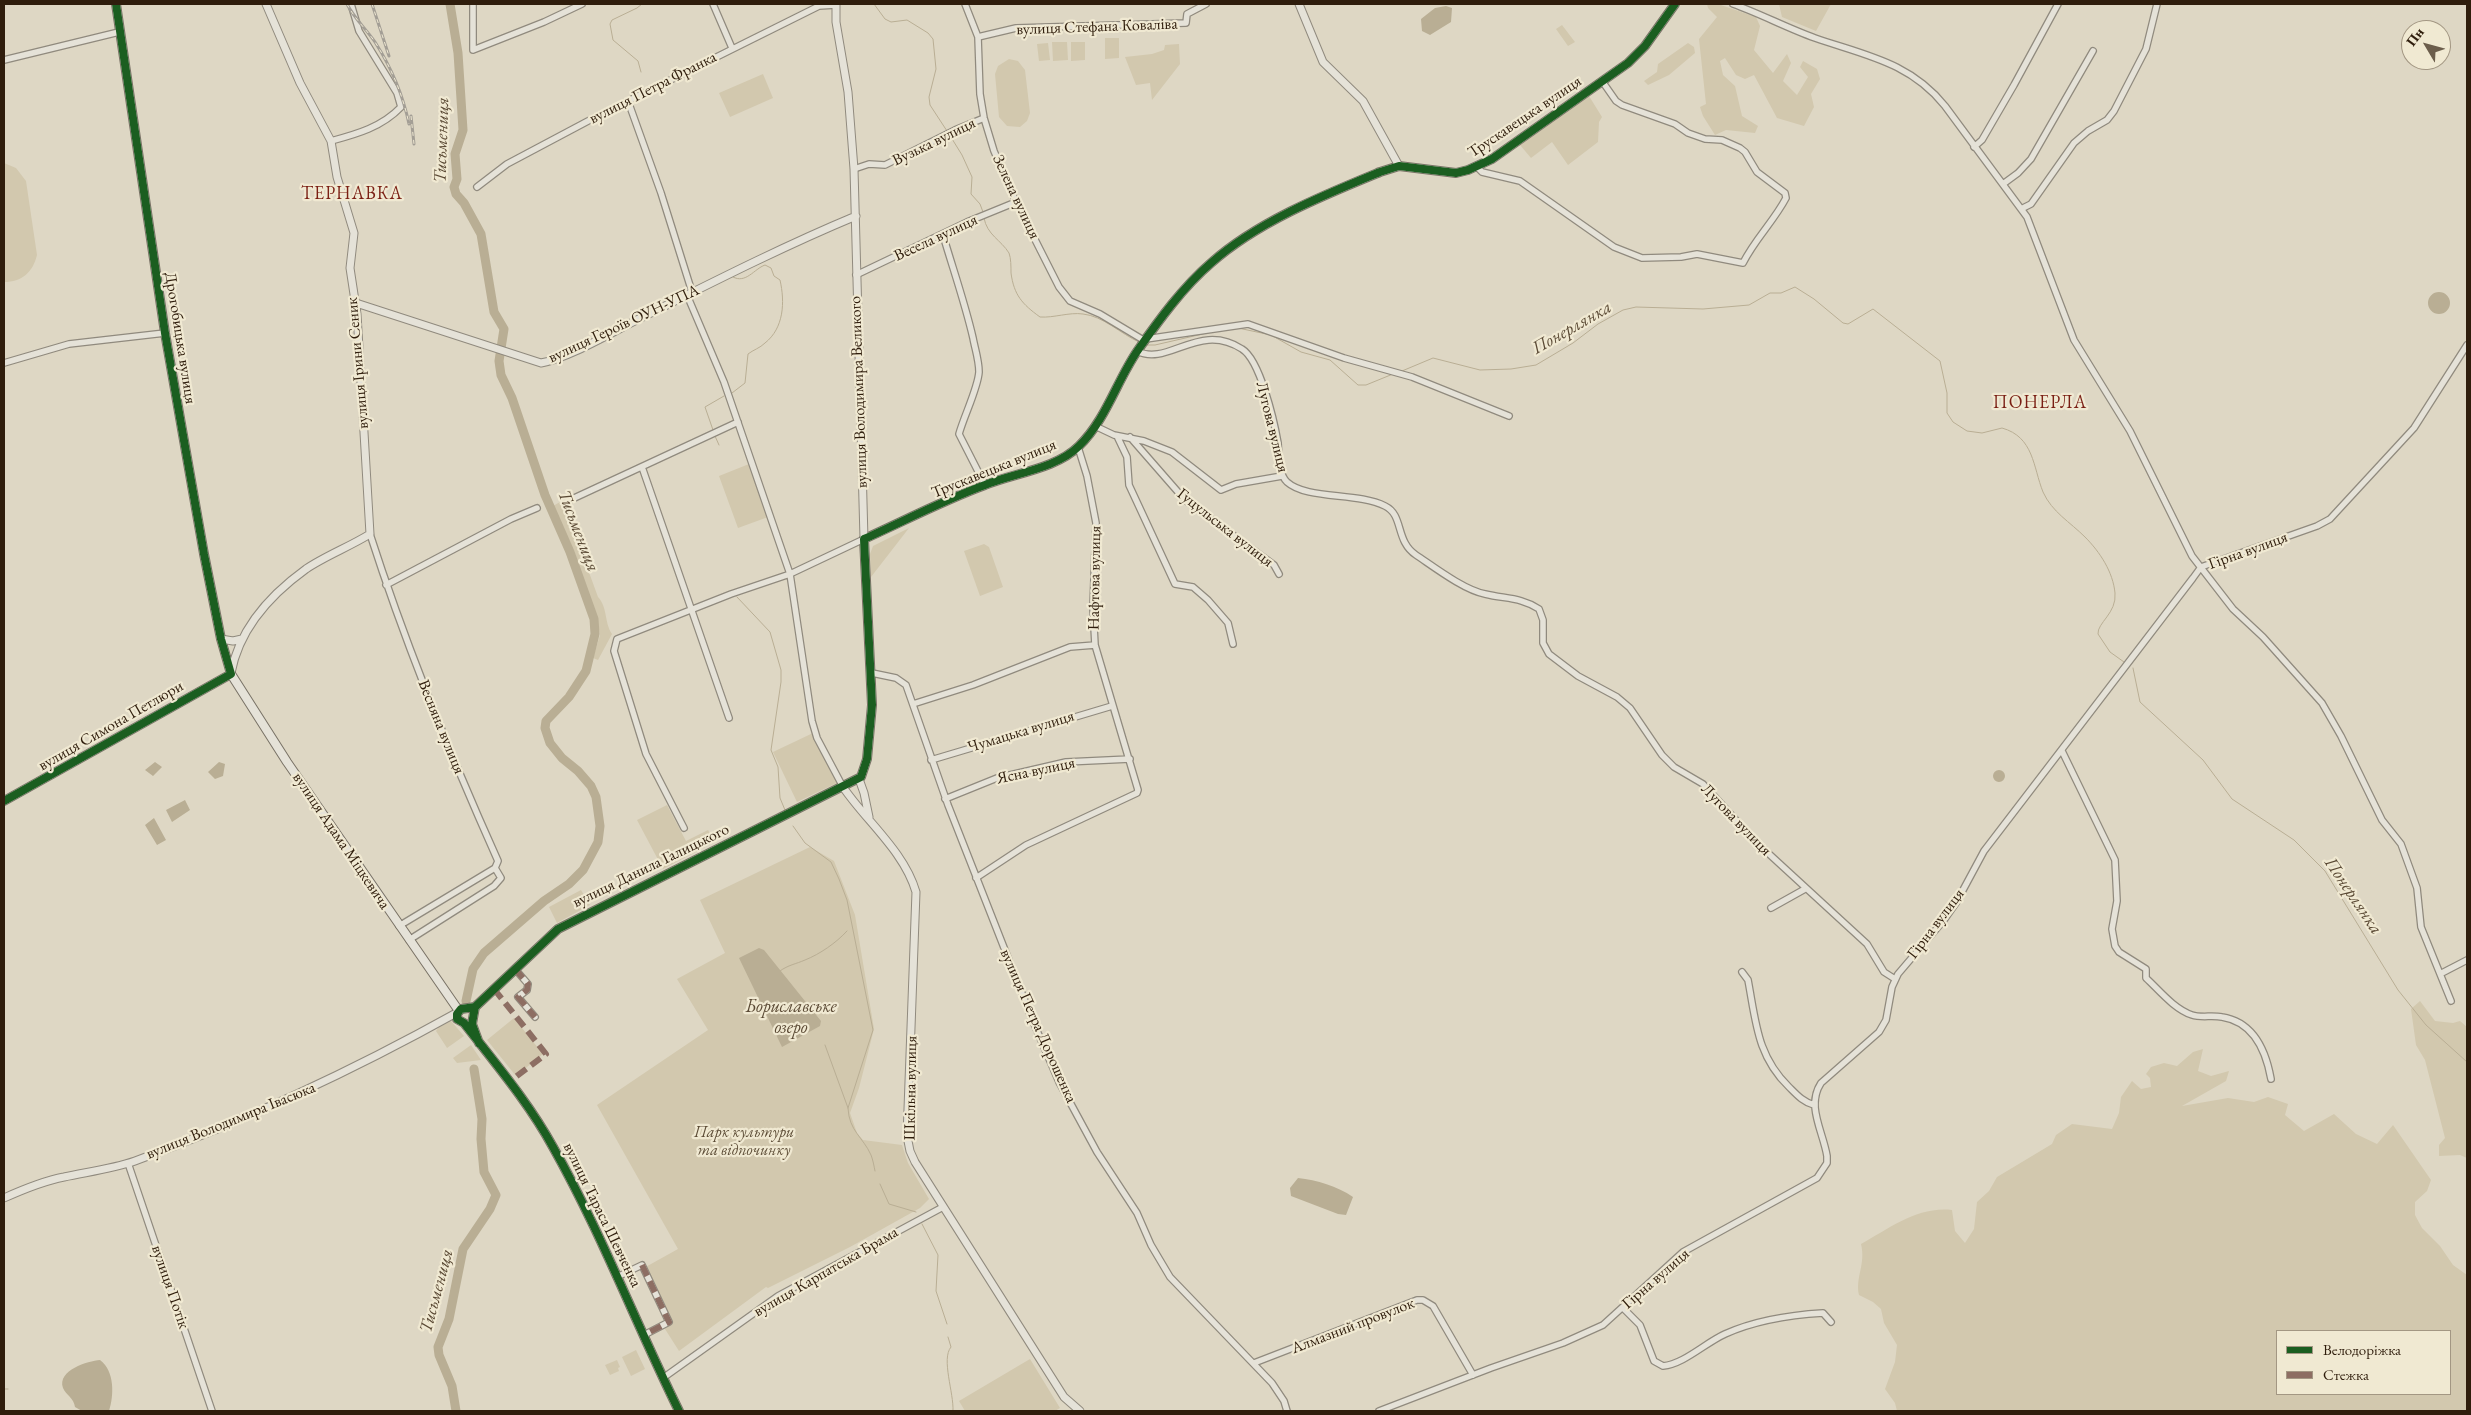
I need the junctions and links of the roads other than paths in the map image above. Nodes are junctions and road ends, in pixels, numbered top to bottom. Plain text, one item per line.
1 (116, 4) edge
2 (266, 4) edge
3 (351, 4) edge
4 (473, 4) edge
5 (582, 4) edge
6 (713, 4) edge
7 (836, 4) edge
8 (965, 4) edge
9 (1206, 4) edge
10 (1299, 4) edge
11 (1675, 4) edge
12 (1733, 4) edge
13 (2058, 4) edge
14 (2157, 4) edge
15 (818, 5) edge
16 (119, 32) junction
17 (978, 36) junction
18 (732, 48) junction
19 (2093, 51) dead end
20 (4, 60) edge
21 (1602, 81) junction
22 (628, 100) junction
23 (984, 118) junction
24 (331, 141) junction
25 (1974, 147) junction
26 (1398, 166) junction
27 (1477, 167) junction
28 (854, 169) junction
29 (2003, 184) junction
30 (477, 187) dead end
31 (1016, 202) junction
32 (2021, 209) junction
33 (856, 216) junction
34 (943, 235) junction
35 (856, 275) junction
36 (689, 294) junction
37 (356, 303) junction
38 (165, 333) junction
39 (1142, 344) junction
40 (2467, 345) edge
41 (4, 363) edge
42 (1509, 416) dead end
43 (738, 422) junction
44 (1095, 426) junction
45 (1117, 436) junction
46 (1130, 437) junction
47 (1078, 447) junction
48 (642, 467) junction
49 (1282, 476) junction
50 (985, 485) junction
51 (570, 500) dead end
52 (537, 508) dead end
53 (370, 534) junction
54 (864, 539) junction
55 (2201, 567) junction
56 (790, 574) junction
57 (1279, 574) dead end
58 (386, 585) junction
59 (690, 610) junction
60 (221, 639) junction
61 (242, 639) junction
62 (1233, 644) dead end
63 (1095, 645) junction
64 (872, 673) junction
65 (231, 674) junction
66 (913, 704) junction
67 (1112, 706) junction
68 (729, 718) dead end
69 (2062, 751) junction
70 (1130, 759) junction
71 (931, 760) junction
72 (858, 779) junction
73 (843, 787) junction
74 (946, 799) junction
75 (4, 801) edge
76 (869, 818) junction
77 (684, 828) dead end
78 (495, 868) junction
79 (976, 878) junction
80 (1805, 889) junction
81 (1771, 908) dead end
82 (399, 926) junction
83 (409, 940) junction
84 (2467, 960) edge
85 (515, 969) junction
86 (1742, 972) dead end
87 (2440, 974) junction
88 (1894, 979) junction
89 (2451, 1001) dead end
90 (475, 1007) junction
91 (460, 1013) junction
92 (472, 1017) junction
93 (535, 1017) dead end
94 (479, 1043) junction
95 (2271, 1079) dead end
96 (1814, 1104) junction
97 (128, 1163) junction
98 (4, 1198) edge
99 (943, 1206) junction
100 (617, 1277) junction
101 (1623, 1308) junction
102 (1831, 1322) dead end
103 (644, 1335) junction
104 (1254, 1363) junction
105 (1473, 1375) junction
106 (663, 1378) junction
107 (212, 1411) edge
108 (679, 1411) edge
109 (1080, 1411) edge
110 (1286, 1411) edge
111 (1379, 1411) edge

1 - 16 main road, Дрогобицька вулиця
2 - 24 street, вулиця Ірини Сеник
3 - 24 street
4 - 5 street
6 - 18 street
7 - 15 street, вулиця Петра Франка
7 - 28 street, вулиця Володимира Великого
8 - 17 street, Зелена вулиця
9 - 17 street, вулиця Стефана Коваліва
10 - 26 street
11 - 21 main road, Трускавецька вулиця
12 - 25 street
13 - 25 street
14 - 32 street
15 - 18 street, вулиця Петра Франка
16 - 20 street
16 - 38 main road, Дрогобицька вулиця
17 - 23 street, Зелена вулиця
18 - 22 street, вулиця Петра Франка
19 - 29 street
21 - 27 main road, Трускавецька вулиця
21 - 27 street
22 - 30 street, вулиця Петра Франка
22 - 36 street
23 - 28 street, Вузька вулиця
23 - 31 street, Зелена вулиця
24 - 37 street, вулиця Ірини Сеник
25 - 29 street
26 - 27 main road, Трускавецька вулиця
26 - 39 main road, Трускавецька вулиця
28 - 33 street, вулиця Володимира Великого
29 - 32 street
31 - 34 street, Весела вулиця
31 - 39 street, Зелена вулиця
32 - 55 street
33 - 35 street, вулиця Володимира Великого
33 - 36 street, вулиця Героїв ОУН-УПА
34 - 35 street, Весела вулиця
34 - 50 street
35 - 54 street, вулиця Володимира Великого
36 - 37 street, вулиця Героїв ОУН-УПА
36 - 43 street
37 - 53 street, вулиця Ірини Сеник
38 - 41 street
38 - 60 main road, Дрогобицька вулиця
39 - 42 street
39 - 44 main road, Трускавецька вулиця
39 - 49 street, Лугова вулиця
40 - 55 street, Гірна вулиця
43 - 48 street
43 - 56 street
44 - 45 street, Гуцульська вулиця
44 - 47 main road, Трускавецька вулиця
45 - 46 street, Гуцульська вулиця
45 - 62 street
46 - 49 street, Гуцульська вулиця
46 - 57 street, Гуцульська вулиця
47 - 50 main road, Трускавецька вулиця
47 - 63 street, Нафтова вулиця
48 - 51 street
48 - 59 street
49 - 80 street, Лугова вулиця
50 - 54 main road, Трускавецька вулиця
52 - 58 street
53 - 58 street, Весняна вулиця
53 - 61 street
54 - 56 street
54 - 64 main road, вулиця Володимира Великого
55 - 69 street, Гірна вулиця
55 - 87 street
56 - 59 street
56 - 73 street
58 - 78 street, Весняна вулиця
59 - 68 street
59 - 77 street
60 - 61 street
60 - 65 main road, Дрогобицька вулиця
61 - 65 street
63 - 66 street
63 - 67 street, Нафтова вулиця
64 - 66 street, вулиця Петра Дорошенка
64 - 72 main road, вулиця Володимира Великого
65 - 75 main road, вулиця Симона Петлюри
65 - 82 main road, вулиця Адама Міцкевича
66 - 71 street, вулиця Петра Дорошенка
67 - 70 street, Нафтова вулиця
67 - 71 street, Чумацька вулиця
69 - 88 street, Гірна вулиця
69 - 95 street
70 - 74 street, Ясна вулиця
70 - 79 street, Нафтова вулиця
71 - 74 street, вулиця Петра Дорошенка
72 - 73 main road, вулиця Данила Галицького
72 - 76 street, Шкільна вулиця
73 - 76 street, Шкільна вулиця
73 - 85 main road, вулиця Данила Галицького
74 - 79 street, вулиця Петра Дорошенка
76 - 99 street, Шкільна вулиця
78 - 82 street
78 - 83 street, Весняна вулиця
79 - 104 street, вулиця Петра Дорошенка
80 - 81 street
80 - 88 street, Лугова вулиця
82 - 83 main road, вулиця Адама Міцкевича
83 - 91 main road, вулиця Адама Міцкевича
84 - 87 street
85 - 90 main road, вулиця Данила Галицького
85 - 93 street
86 - 96 street
87 - 89 street
88 - 96 street, Гірна вулиця
90 - 91 main road
90 - 92 main road
91 - 92 main road
91 - 94 main road, вулиця Тараса Шевченка
91 - 97 street, вулиця Володимира Івасюка
92 - 94 main road
94 - 100 main road, вулиця Тараса Шевченка
96 - 101 street, Гірна вулиця
97 - 98 street, вулиця Володимира Івасюка
97 - 107 street, вулиця Потік
99 - 106 street, вулиця Карпатська Брама
99 - 109 street, Шкільна вулиця
100 - 103 main road, вулиця Тараса Шевченка
100 - 103 street
101 - 102 street
101 - 105 street, Гірна вулиця
103 - 106 main road, вулиця Тараса Шевченка
104 - 105 street, Алмазний провулок
104 - 110 street, вулиця Петра Дорошенка
105 - 111 street, Гірна вулиця
106 - 108 main road, вулиця Тараса Шевченка

